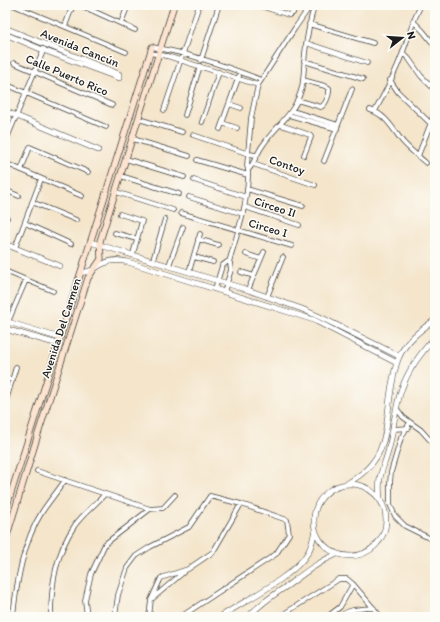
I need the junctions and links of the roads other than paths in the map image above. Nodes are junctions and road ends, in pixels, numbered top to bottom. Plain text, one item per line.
1 (13, 5) edge
2 (74, 5) edge
3 (80, 5) edge
4 (128, 5) edge
5 (174, 5) edge
6 (199, 5) edge
7 (257, 5) edge
8 (295, 5) edge
9 (311, 5) edge
10 (315, 5) edge
11 (421, 5) edge
12 (430, 5) edge
13 (272, 7) edge
14 (218, 8) dead end
15 (435, 11) edge
16 (305, 14) junction
17 (311, 17) junction
18 (413, 22) junction
19 (121, 23) junction
20 (309, 24) junction
21 (64, 26) junction
22 (5, 28) edge
23 (135, 30) dead end
24 (8, 33) edge
25 (306, 43) junction
26 (374, 43) dead end
27 (45, 44) junction
28 (435, 46) edge
29 (43, 50) junction
30 (151, 50) joint
31 (161, 51) junction
32 (126, 52) dead end
33 (402, 53) junction
34 (183, 54) junction
35 (181, 60) junction
36 (201, 60) junction
37 (304, 61) junction
38 (14, 63) dead end
39 (367, 63) dead end
40 (200, 66) junction
41 (35, 71) junction
42 (219, 72) junction
43 (240, 72) junction
44 (238, 78) junction
45 (363, 79) dead end
46 (261, 80) junction
47 (303, 80) junction
48 (390, 80) junction
49 (5, 84) edge
50 (140, 84) junction
51 (258, 85) junction
52 (149, 88) junction
53 (352, 88) dead end
54 (435, 90) edge
55 (26, 93) junction
56 (297, 100) junction
57 (229, 104) junction
58 (112, 105) dead end
59 (241, 108) dead end
60 (164, 110) dead end
61 (5, 111) edge
62 (292, 111) junction
63 (435, 112) edge
64 (185, 114) dead end
65 (288, 115) junction
66 (16, 116) junction
67 (139, 119) junction
68 (202, 122) dead end
69 (222, 123) junction
70 (430, 123) junction
71 (281, 125) junction
72 (106, 127) dead end
73 (337, 127) junction
74 (237, 128) dead end
75 (220, 129) dead end
76 (182, 132) dead end
77 (193, 135) dead end
78 (133, 139) junction
79 (6, 140) edge
80 (98, 150) dead end
81 (248, 154) junction
82 (304, 154) dead end
83 (256, 155) junction
84 (189, 156) dead end
85 (418, 156) junction
86 (126, 159) junction
87 (197, 160) dead end
88 (324, 161) dead end
89 (5, 163) edge
90 (426, 163) dead end
91 (253, 164) junction
92 (249, 169) junction
93 (21, 170) junction
94 (88, 172) dead end
95 (248, 175) junction
96 (121, 176) junction
97 (184, 177) dead end
98 (41, 179) junction
99 (194, 180) dead end
100 (315, 185) dead end
101 (247, 189) junction
102 (5, 190) edge
103 (116, 192) junction
104 (179, 194) dead end
105 (20, 196) dead end
106 (82, 196) dead end
107 (189, 196) dead end
108 (246, 197) junction
109 (32, 202) junction
110 (304, 206) dead end
111 (244, 207) junction
112 (173, 210) dead end
113 (181, 213) dead end
114 (120, 214) dead end
115 (243, 214) junction
116 (165, 219) dead end
117 (76, 220) dead end
118 (25, 222) junction
119 (299, 225) dead end
120 (183, 227) dead end
121 (239, 230) junction
122 (115, 233) dead end
123 (200, 234) dead end
124 (137, 239) junction
125 (198, 239) junction
126 (90, 242) junction
127 (5, 244) edge
128 (71, 244) dead end
129 (100, 245) junction
130 (218, 245) dead end
131 (292, 246) dead end
132 (15, 248) junction
133 (126, 252) junction
134 (264, 252) dead end
135 (133, 254) junction
136 (246, 254) dead end
137 (194, 257) junction
138 (282, 257) dead end
139 (262, 258) junction
140 (153, 260) junction
141 (124, 261) junction
142 (213, 262) dead end
143 (229, 262) junction
144 (169, 265) junction
145 (60, 266) dead end
146 (94, 269) junction
147 (5, 271) edge
148 (81, 272) junction
149 (189, 272) junction
150 (241, 272) dead end
151 (198, 274) junction
152 (254, 276) junction
153 (26, 280) junction
154 (218, 281) junction
155 (194, 283) junction
156 (226, 284) junction
157 (215, 289) junction
158 (53, 290) dead end
159 (248, 290) junction
160 (224, 292) junction
161 (270, 298) junction
162 (270, 307) junction
163 (435, 320) edge
164 (7, 322) edge
165 (5, 329) edge
166 (32, 330) junction
167 (30, 337) junction
168 (435, 337) edge
169 (59, 341) junction
170 (399, 356) junction
171 (397, 363) junction
172 (16, 367) dead end
173 (5, 378) edge
174 (12, 380) junction
175 (392, 387) junction
176 (401, 389) junction
177 (5, 404) edge
178 (397, 409) junction
179 (410, 422) junction
180 (417, 427) junction
181 (408, 428) junction
182 (393, 430) junction
183 (29, 432) junction
184 (39, 432) junction
185 (435, 443) edge
186 (37, 471) dead end
187 (66, 480) junction
188 (348, 483) junction
189 (105, 494) junction
190 (175, 495) dead end
191 (380, 499) junction
192 (242, 504) junction
193 (150, 509) junction
194 (6, 510) edge
195 (15, 511) junction
196 (316, 530) junction
197 (435, 541) edge
198 (5, 542) edge
199 (337, 554) junction
200 (188, 568) junction
201 (353, 584) junction
202 (151, 600) junction
203 (340, 607) junction
204 (374, 608) junction
205 (345, 612) junction
206 (378, 613) junction
207 (7, 614) edge
208 (13, 615) junction
209 (19, 617) edge
210 (51, 617) edge
211 (87, 617) edge
212 (115, 617) edge
213 (149, 617) edge
214 (182, 617) edge
215 (220, 617) edge
216 (248, 617) edge
217 (279, 617) edge
218 (326, 617) edge
219 (340, 617) edge
220 (374, 617) edge
221 (381, 617) edge

1 - 21 street
2 - 21 street
3 - 19 street
4 - 19 street
5 - 31 main road, Avenida Del Carmen
6 - 34 street
7 - 13 street
8 - 13 street
9 - 16 street
10 - 17 street
11 - 18 street
12 - 15 street
14 - 36 street
16 - 17 street
16 - 46 street
17 - 20 street
18 - 28 street
18 - 33 street
19 - 23 street
20 - 25 street
20 - 26 street
21 - 32 street
22 - 24 street, Avenida Cancún
24 - 27 street, Avenida Cancún
24 - 29 street, Avenida Cancún
25 - 37 street
25 - 39 street
27 - 29 street
27 - 29 street, Avenida Cancún
29 - 41 street
30 - 31 street, Avenida Del Carmen
30 - 50 main road, Avenida Del Carmen
31 - 34 street, Avenida Del Carmen
31 - 35 street, Avenida Del Carmen
31 - 52 main road, Avenida Del Carmen
33 - 48 street
33 - 54 street
34 - 35 street
34 - 36 street, Avenida Del Carmen
35 - 40 street, Avenida Del Carmen
35 - 60 street
36 - 43 street, Avenida Del Carmen
37 - 45 street
37 - 47 street
38 - 41 street, Calle Puerto Rico
40 - 42 street, Avenida Del Carmen
40 - 64 street
41 - 55 street
41 - 58 street, Calle Puerto Rico
42 - 44 street, Avenida Del Carmen
42 - 68 street
43 - 44 street
43 - 46 street, Avenida Del Carmen
44 - 51 street, Avenida Del Carmen
44 - 57 street
46 - 51 street
47 - 56 street
47 - 56 street
48 - 70 street
48 - 85 street
49 - 55 street
50 - 52 main road
50 - 126 main road, Avenida Del Carmen
51 - 81 street
52 - 67 main road, Avenida Del Carmen
53 - 73 street
55 - 66 street
55 - 72 street
56 - 62 street
57 - 59 street
57 - 69 street
61 - 66 street
62 - 65 street
62 - 73 street
63 - 70 street
65 - 71 street
65 - 73 street
66 - 79 street
66 - 80 street
67 - 76 street
67 - 78 main road, Avenida Del Carmen
69 - 74 street
69 - 75 street
70 - 85 street
71 - 82 street
71 - 83 street
73 - 88 street
77 - 81 street
78 - 84 street
78 - 86 main road, Avenida Del Carmen
81 - 83 street
81 - 92 street
83 - 91 street
85 - 90 street
86 - 96 main road, Avenida Del Carmen
86 - 97 street
87 - 95 street
89 - 93 street
91 - 92 street
91 - 100 street, Contoy
92 - 95 street
93 - 94 street
93 - 98 street
95 - 101 street
96 - 103 main road, Avenida Del Carmen
96 - 104 street
98 - 106 street
98 - 109 street
99 - 108 street
101 - 108 street
101 - 110 street
102 - 105 street
103 - 112 street
103 - 129 main road, Avenida Del Carmen
107 - 115 street
108 - 111 street
109 - 117 street
109 - 118 street
111 - 115 street
111 - 119 street, Circeo II
113 - 121 street, Circeo I
114 - 124 street
115 - 121 street
116 - 140 street
118 - 128 street
118 - 132 street
120 - 144 street
121 - 131 street, Circeo I
121 - 143 street
122 - 124 street
123 - 125 street
124 - 135 street
125 - 130 street
125 - 137 street
126 - 129 street
126 - 148 main road, Avenida Del Carmen
127 - 132 street
129 - 133 street
129 - 146 main road, Avenida Del Carmen
132 - 145 street
133 - 135 street
133 - 141 street
134 - 139 street
135 - 140 street
136 - 139 street
137 - 142 street
137 - 149 street
138 - 161 street
139 - 152 street
140 - 144 street
141 - 146 street
141 - 155 street
143 - 154 street
143 - 156 street
144 - 149 street
146 - 148 street
146 - 184 main road, Avenida Del Carmen
147 - 153 street
148 - 169 main road, Avenida Del Carmen
149 - 151 street
150 - 152 street
151 - 154 street
151 - 155 street
152 - 159 street
153 - 158 street
153 - 164 street
154 - 156 street
154 - 157 street
155 - 157 street
156 - 159 street
156 - 160 street
157 - 160 street
159 - 161 street
160 - 162 street
161 - 162 street
161 - 170 street
162 - 171 street
163 - 170 street
164 - 166 street, Avenida Del Carmen
165 - 167 street, Avenida Del Carmen
166 - 167 street
166 - 169 street, Avenida Del Carmen
167 - 169 street, Avenida Del Carmen
168 - 176 street
169 - 183 main road, Avenida Del Carmen
170 - 171 street
171 - 175 street
172 - 174 street
173 - 174 street
174 - 177 street
175 - 176 street
175 - 188 street
176 - 178 street
178 - 179 street
178 - 182 street
179 - 180 street
179 - 181 street
180 - 181 street
180 - 185 street
181 - 182 street
181 - 197 street
182 - 191 street
183 - 184 main road
183 - 194 main road, Avenida Del Carmen
184 - 195 main road, Avenida Del Carmen
186 - 187 street
187 - 189 street
187 - 208 street
188 - 191 street
188 - 196 street
189 - 193 street
189 - 210 street
190 - 193 street
191 - 199 street
192 - 200 street
192 - 212 street
192 - 214 street
193 - 211 street
194 - 195 main road
195 - 198 main road, Avenida Del Carmen
196 - 199 street
196 - 215 street
199 - 216 street
200 - 202 street
200 - 202 street
201 - 203 street
201 - 204 street
201 - 217 street
202 - 213 street
203 - 205 street
203 - 218 street
204 - 205 street
204 - 206 street
205 - 219 street
206 - 220 street
206 - 221 street
207 - 208 street
208 - 209 street

